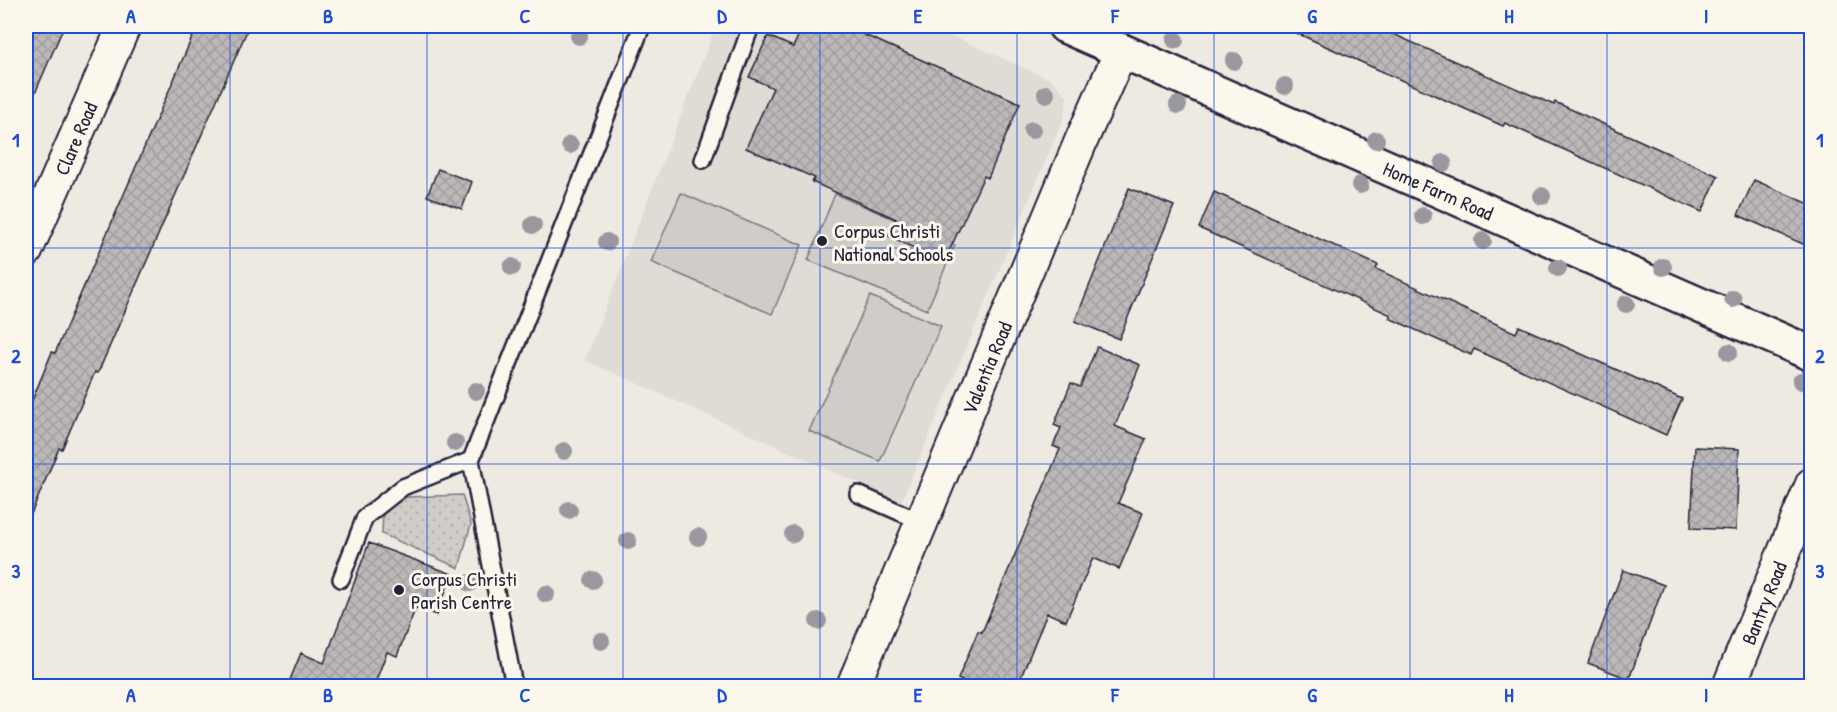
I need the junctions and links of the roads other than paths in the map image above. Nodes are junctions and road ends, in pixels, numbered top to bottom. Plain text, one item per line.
1 (124, 26) edge
2 (642, 26) edge
3 (751, 26) edge
4 (1065, 26) edge
5 (1121, 51) junction
6 (703, 160) dead end
7 (26, 251) edge
8 (1812, 354) edge
9 (471, 460) junction
10 (1812, 484) edge
11 (858, 494) dead end
12 (922, 522) junction
13 (341, 579) dead end
14 (514, 687) edge
15 (853, 687) edge
16 (1729, 687) edge

1 - 7 street, Clare Road
2 - 9 lane
3 - 6 lane
4 - 5 street, Home Farm Road
5 - 8 street, Home Farm Road
5 - 12 street, Valentia Road
9 - 13 lane
9 - 14 lane
10 - 16 street, Bantry Road
11 - 12 lane
12 - 15 street, Valentia Road

